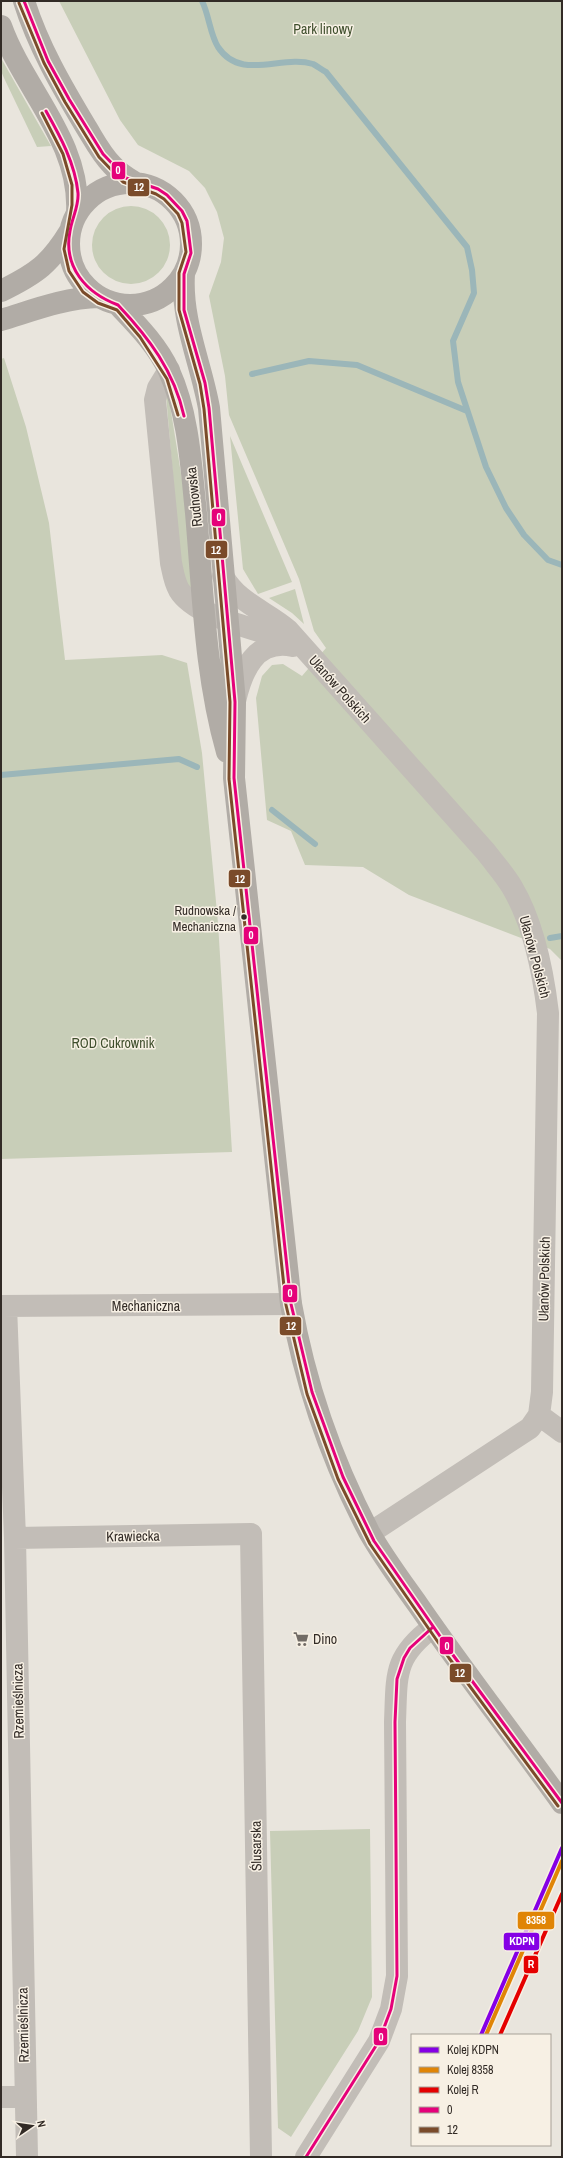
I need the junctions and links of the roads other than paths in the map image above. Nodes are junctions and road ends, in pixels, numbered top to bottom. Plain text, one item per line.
1 (24, 1) edge
2 (1, 26) edge
3 (136, 183) junction
4 (74, 222) junction
5 (184, 274) junction
6 (1, 291) edge
7 (108, 301) junction
8 (1, 320) edge
9 (169, 370) junction
10 (223, 576) junction
11 (205, 610) junction
12 (227, 620) junction
13 (305, 650) junction
14 (235, 702) junction
15 (234, 778) junction
16 (291, 1304) junction
17 (4, 1306) edge
18 (539, 1415) junction
19 (562, 1432) edge
20 (370, 1533) junction
21 (251, 1534) joint
22 (15, 1538) junction
23 (433, 1627) junction
24 (562, 1803) edge
25 (1, 2097) edge
26 (24, 2097) junction
27 (27, 2157) edge
28 (261, 2157) edge
29 (306, 2157) edge

1 - 3 main road
2 - 4 main road
3 - 4 main road
3 - 5 main road
4 - 6 main road
4 - 7 main road
5 - 7 main road
5 - 10 main road, Rudnowska
7 - 8 main road
7 - 9 main road, Rudnowska
9 - 11 main road, Rudnowska
9 - 11 street, Ułanów Polskich
10 - 12 main road, Rudnowska
10 - 13 street, Ułanów Polskich
11 - 12 street, Ułanów Polskich
11 - 15 main road, Rudnowska
12 - 13 street, Ułanów Polskich
12 - 14 main road, Rudnowska
13 - 14 street, Ułanów Polskich
13 - 18 street, Ułanów Polskich
14 - 15 main road, Rudnowska
15 - 16 main road, Rudnowska
16 - 17 street, Mechaniczna
16 - 20 main road, Rudnowska
17 - 22 street, Rzemieślnicza
18 - 19 street
18 - 20 street
20 - 23 main road, Rudnowska
21 - 22 street, Krawiecka
21 - 28 street, Ślusarska
22 - 26 street, Rzemieślnicza
23 - 24 main road, Rudnowska
23 - 29 street
25 - 26 street
26 - 27 street, Rzemieślnicza

